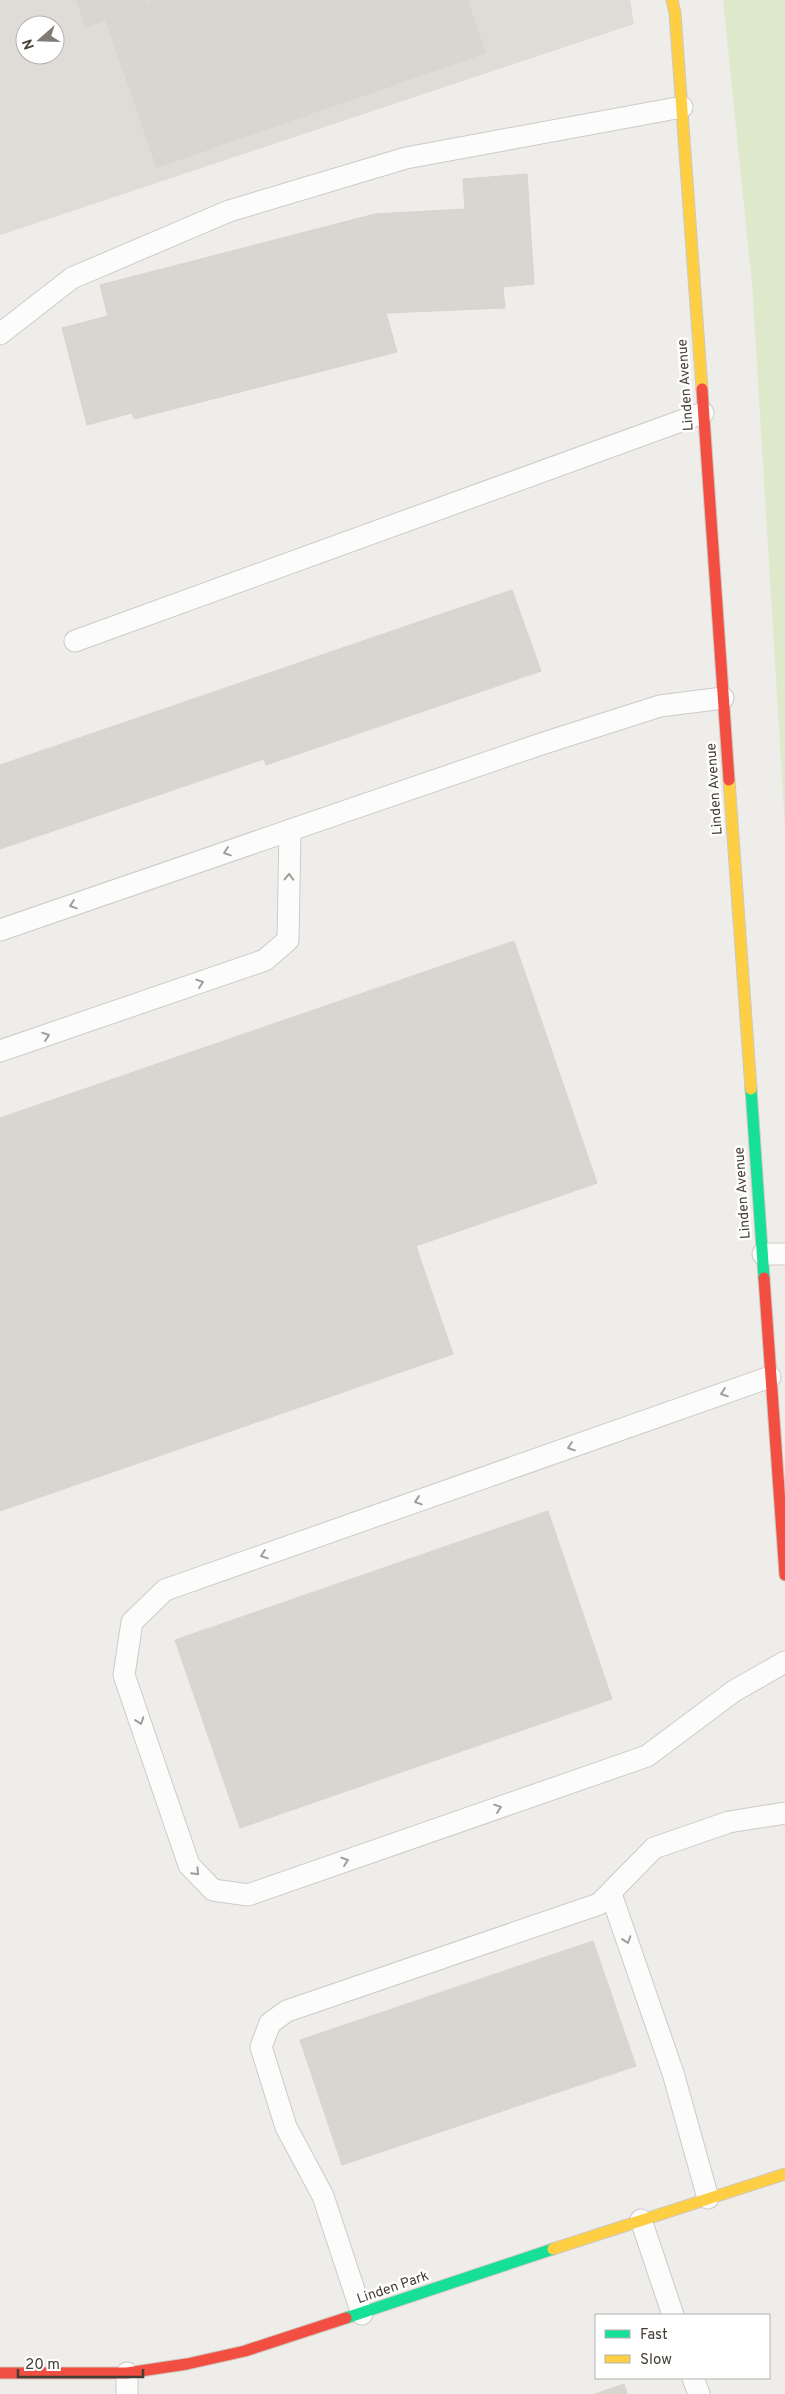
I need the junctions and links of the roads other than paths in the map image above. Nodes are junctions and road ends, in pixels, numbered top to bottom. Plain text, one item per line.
1 (672, 0) edge
2 (682, 107) junction
3 (0, 334) edge
4 (703, 413) junction
5 (75, 641) dead end
6 (723, 698) junction
7 (290, 830) junction
8 (0, 930) edge
9 (0, 1051) edge
10 (763, 1254) junction
11 (785, 1254) edge
12 (770, 1377) junction
13 (785, 1576) edge
14 (785, 1662) edge
15 (785, 1813) edge
16 (611, 1894) junction
17 (785, 2174) edge
18 (708, 2198) junction
19 (641, 2220) junction
20 (362, 2314) junction
21 (673, 2314) edge
22 (0, 2373) edge
23 (693, 2379) edge
24 (127, 2384) edge
25 (699, 2394) edge

1 - 2 main road, Linden Avenue
2 - 3 lane
2 - 4 main road, Linden Avenue
4 - 5 lane
4 - 6 main road, Linden Avenue
6 - 7 lane
6 - 10 main road, Linden Avenue
7 -> 8 lane
9 -> 7 lane
10 - 11 lane
10 - 12 main road, Linden Avenue
12 - 13 main road, Linden Avenue
12 -> 14 lane
15 - 16 lane
16 -> 18 lane
16 - 20 lane
17 - 18 main road, Linden Park
18 - 19 main road, Linden Park
19 - 20 main road, Linden Park
19 - 21 lane
20 - 24 main road, Linden Park
22 - 24 main road, Linden Park
23 - 25 lane

